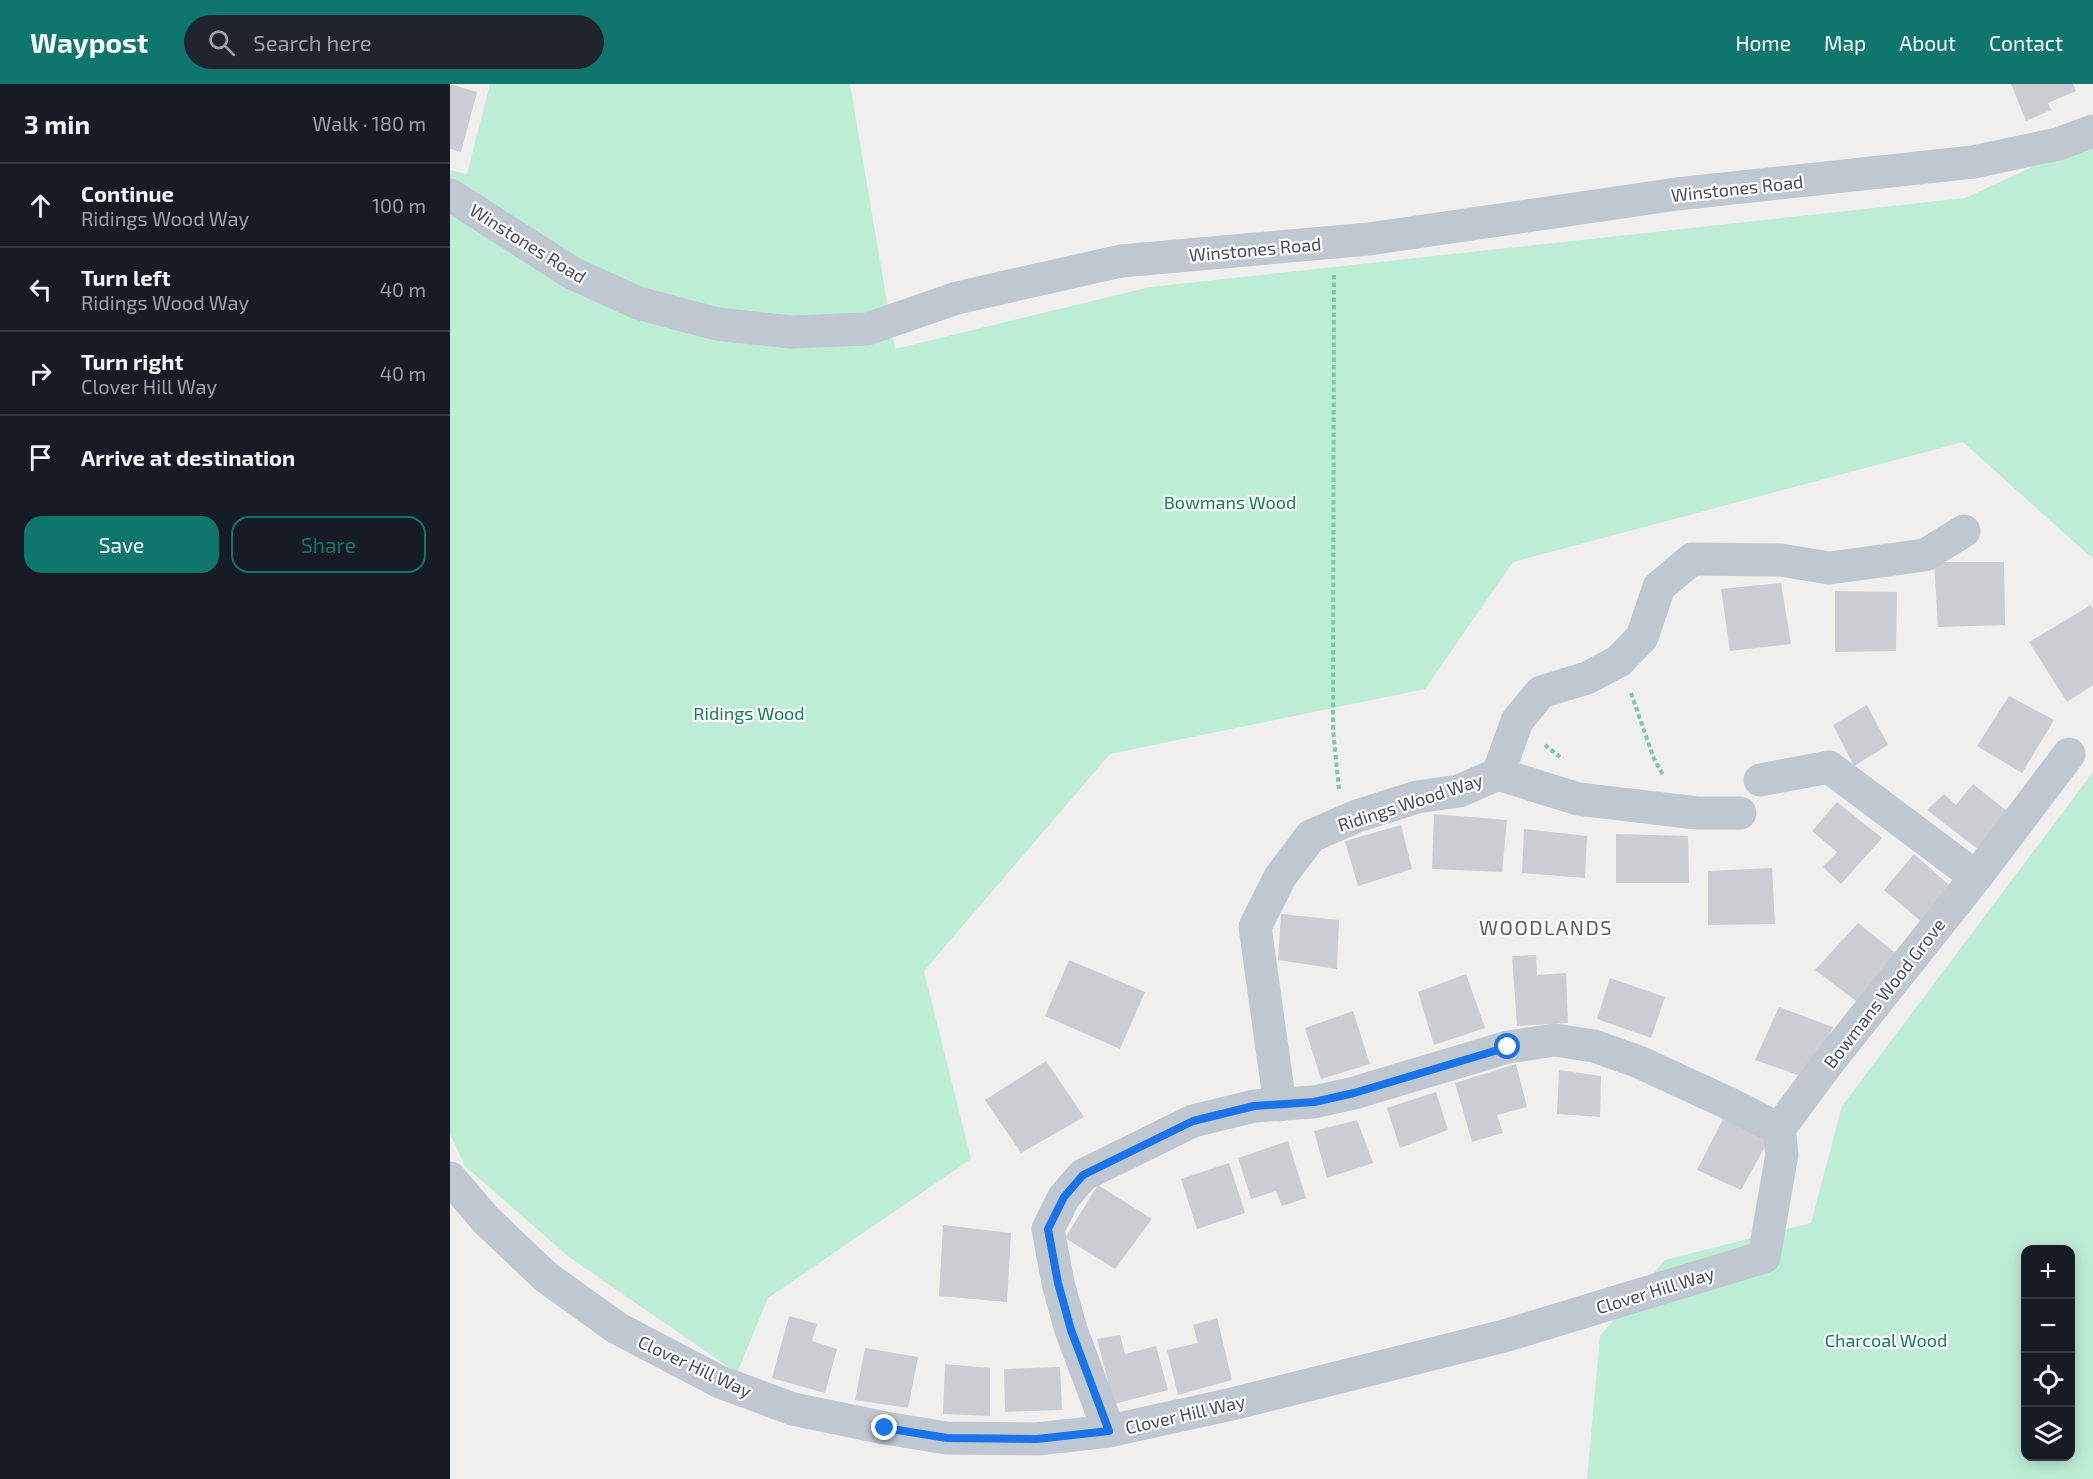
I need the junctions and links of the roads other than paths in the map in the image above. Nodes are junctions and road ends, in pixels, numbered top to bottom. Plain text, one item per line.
1 (2093, 131) edge
2 (450, 195) edge
3 (1964, 531) dead end
4 (2069, 754) dead end
5 (1498, 774) junction
6 (1760, 780) dead end
7 (1740, 813) dead end
8 (1976, 877) junction
9 (1280, 1105) junction
10 (1779, 1129) junction
11 (450, 1178) edge
12 (1109, 1431) junction

1 - 2 street, Winstones Road
3 - 5 street, Ridings Wood Way
4 - 8 street, Bowmans Wood Grove
5 - 7 street
5 - 9 street, Ridings Wood Way
6 - 8 street
8 - 10 street, Bowmans Wood Grove
9 - 10 street
9 - 12 street
10 - 12 street, Clover Hill Way
11 - 12 street, Clover Hill Way

